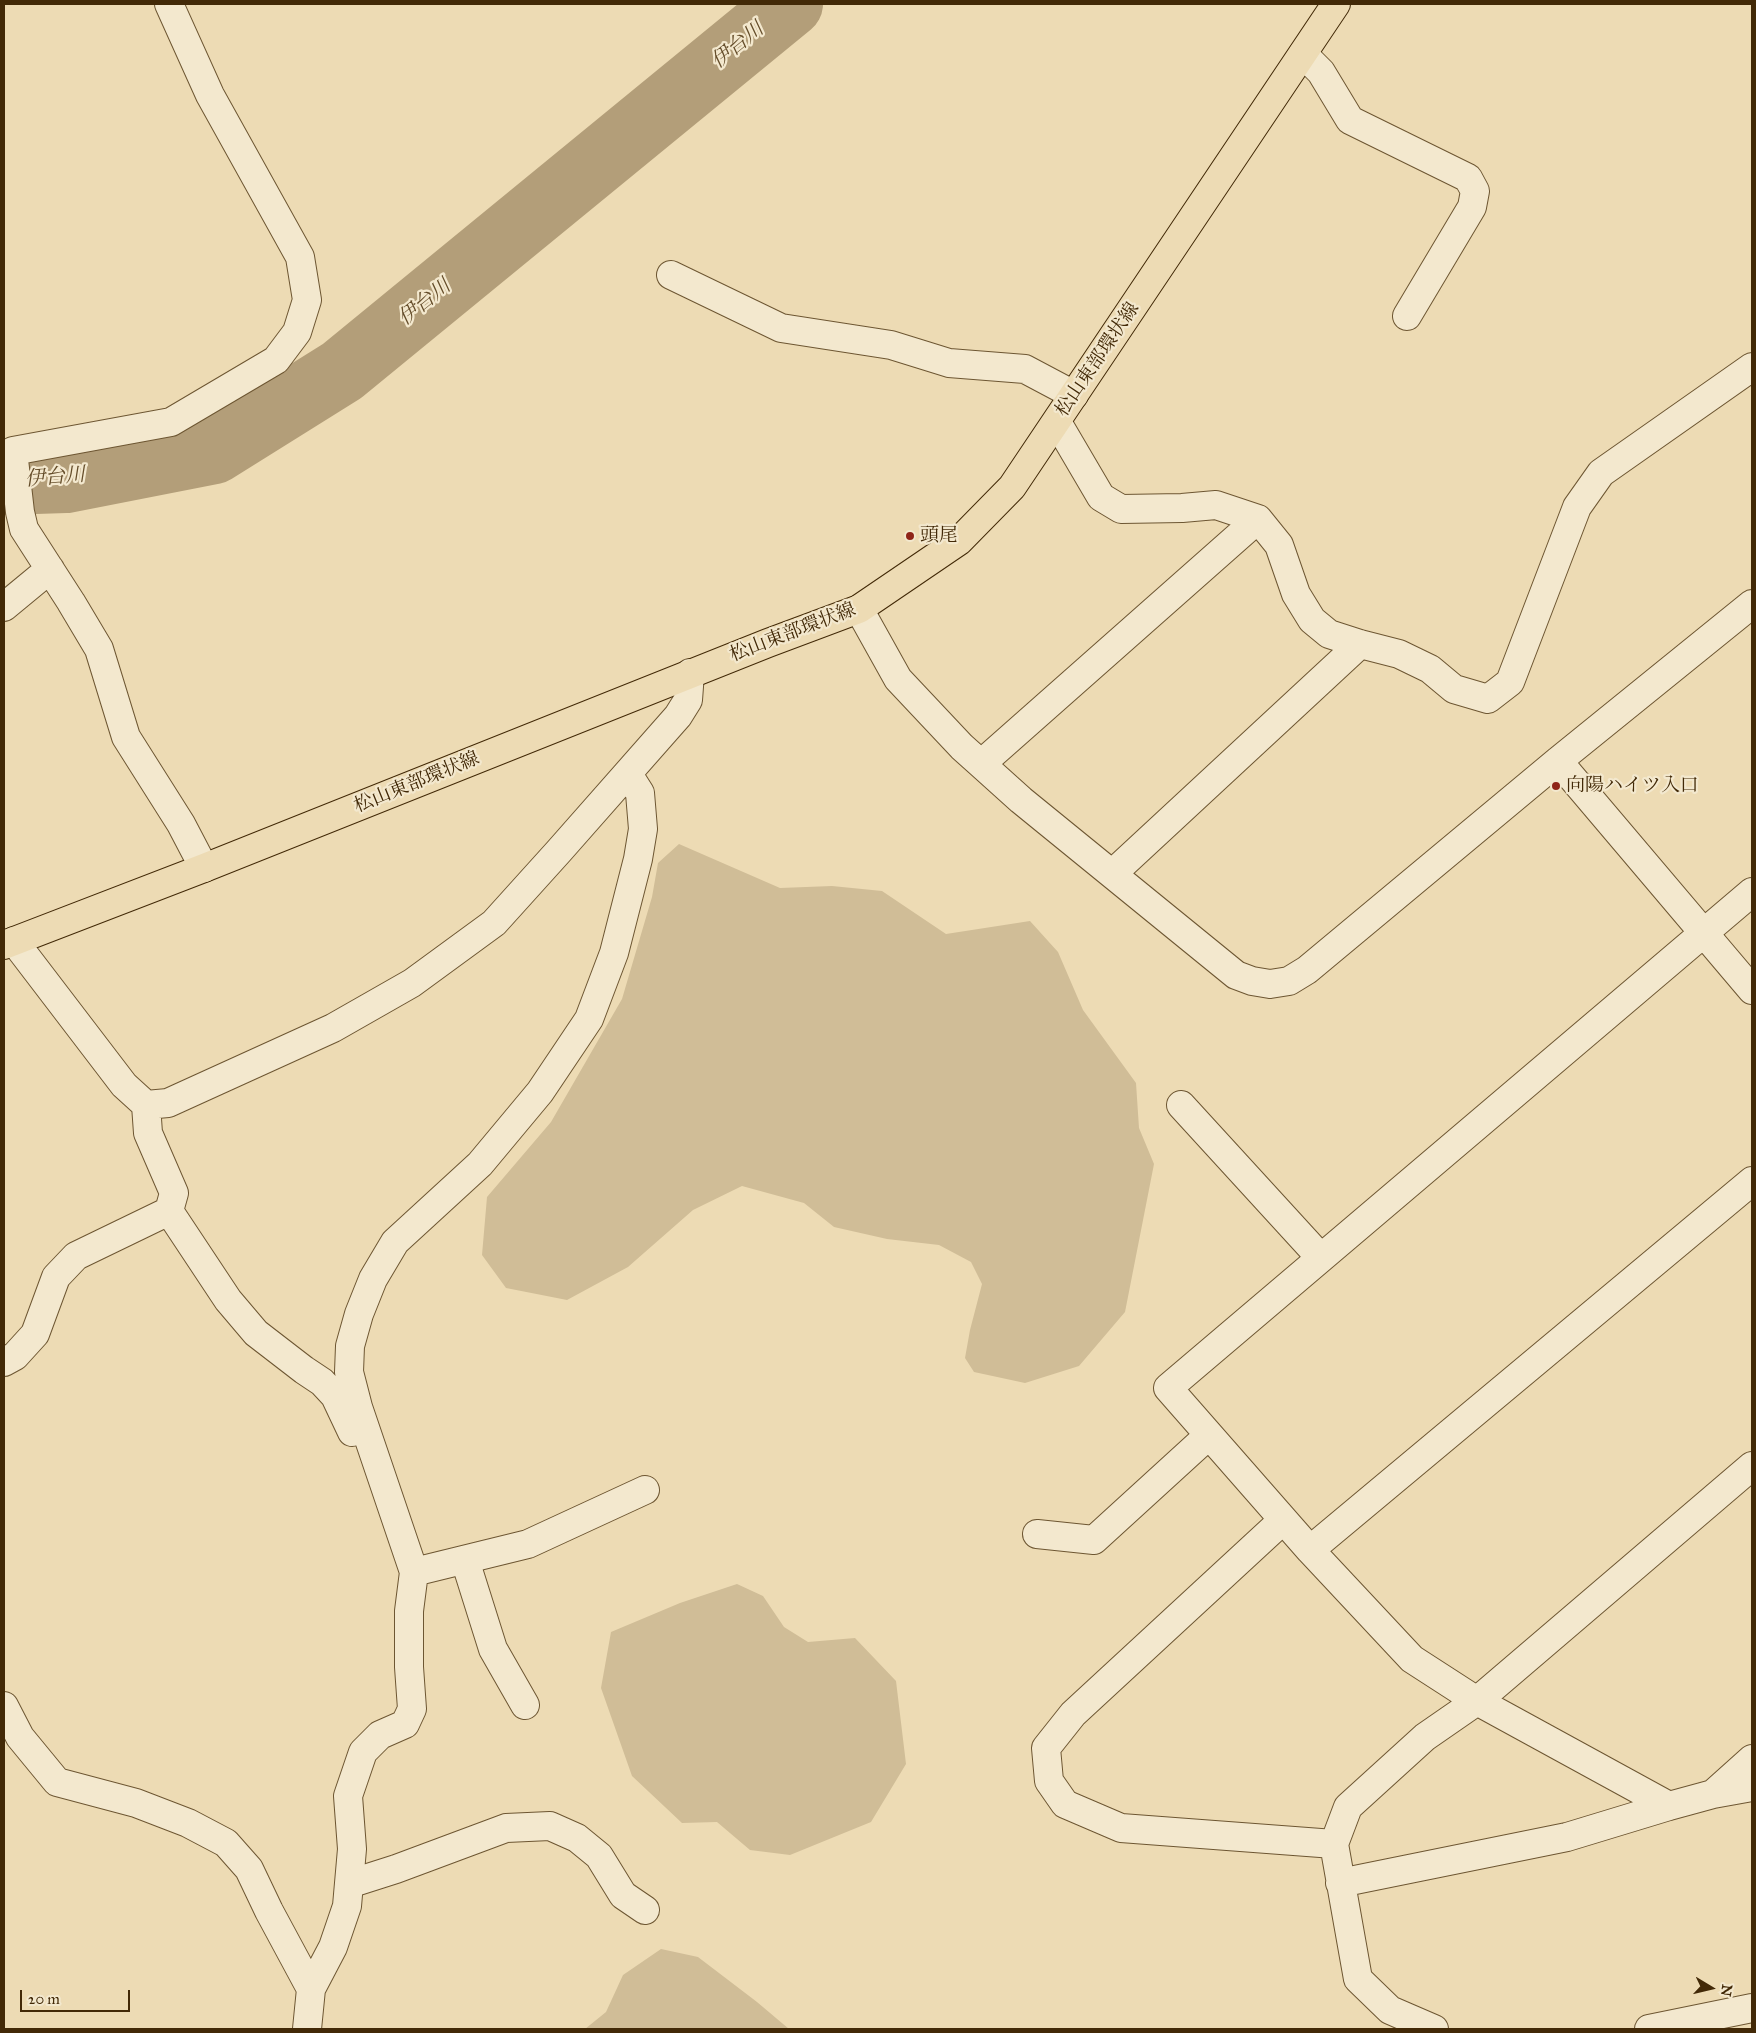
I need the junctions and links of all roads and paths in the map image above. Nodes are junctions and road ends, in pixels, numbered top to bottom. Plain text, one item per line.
1 (169, 4) edge
2 (1336, 4) edge
3 (1303, 54) junction
4 (671, 275) dead end
5 (1407, 316) dead end
6 (1752, 367) edge
7 (1074, 394) junction
8 (1056, 422) junction
9 (1258, 519) junction
10 (16, 523) edge
11 (50, 569) junction
12 (1752, 604) edge
13 (4, 607) edge
14 (859, 610) junction
15 (1360, 644) junction
16 (690, 673) junction
17 (1558, 761) junction
18 (981, 764) junction
19 (628, 774) junction
20 (204, 868) junction
21 (1112, 874) junction
22 (1752, 892) edge
23 (1703, 933) junction
24 (9, 943) edge
25 (1752, 990) edge
26 (146, 1105) junction
27 (1181, 1105) dead end
28 (1752, 1181) edge
29 (169, 1211) junction
30 (1321, 1258) junction
31 (4, 1362) edge
32 (1209, 1435) junction
33 (375, 1458) junction
34 (1752, 1466) edge
35 (645, 1490) dead end
36 (1283, 1520) junction
37 (1038, 1534) dead end
38 (1310, 1550) junction
39 (465, 1560) junction
40 (414, 1572) junction
41 (1477, 1701) junction
42 (526, 1705) dead end
43 (4, 1706) edge
44 (1752, 1759) edge
45 (1752, 1787) edge
46 (1713, 1794) junction
47 (1669, 1806) junction
48 (1334, 1844) junction
49 (1340, 1883) junction
50 (349, 1884) junction
51 (644, 1910) dead end
52 (311, 1989) junction
53 (1752, 2008) edge
54 (307, 2029) edge
55 (1434, 2029) edge
56 (1649, 2029) edge

1 - 10 street
2 - 3 main road, 松山東部環状線
3 - 5 street
3 - 7 main road, 松山東部環状線
4 - 7 street
6 - 15 street
7 - 8 main road, 松山東部環状線
8 - 9 street
8 - 14 main road, 松山東部環状線
9 - 15 street
9 - 18 street
10 - 11 street
11 - 13 street
11 - 20 street
12 - 17 street
14 - 16 main road, 松山東部環状線
14 - 18 street
15 - 21 street
16 - 19 street
16 - 20 main road, 松山東部環状線
17 - 21 street
17 - 23 street
18 - 21 street
19 - 26 street
19 - 33 street
20 - 24 main road, 松山東部環状線
22 - 23 street
23 - 25 street
23 - 30 street
24 - 26 street
26 - 29 street
27 - 30 street
28 - 38 street
29 - 31 street
29 - 33 street
30 - 32 street
32 - 36 street
32 - 37 street
33 - 40 street
34 - 41 street
35 - 39 street
36 - 38 street
36 - 48 street
38 - 41 street
39 - 40 street
39 - 42 street
40 - 50 street
41 - 47 street
41 - 48 street
43 - 52 street
44 - 46 street
45 - 46 street
46 - 47 street
47 - 49 street
48 - 49 street
49 - 55 street
50 - 51 street
50 - 52 street
52 - 54 street
53 - 56 street

